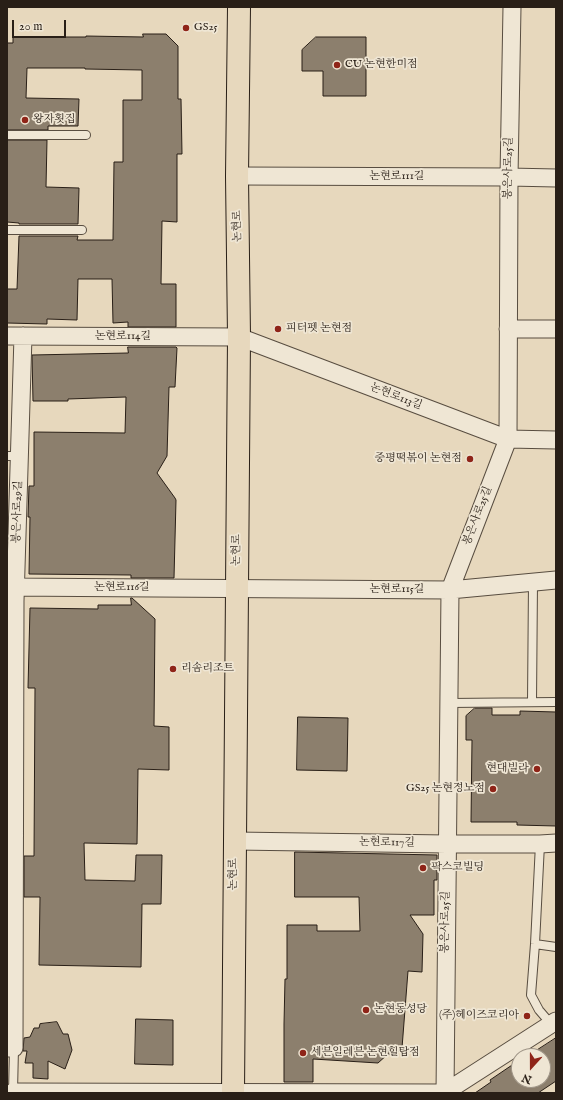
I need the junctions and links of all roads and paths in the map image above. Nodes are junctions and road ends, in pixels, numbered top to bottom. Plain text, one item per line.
1 (239, 7) edge
2 (512, 7) edge
3 (7, 135) edge
4 (86, 135) dead end
5 (237, 176) junction
6 (509, 177) junction
7 (556, 178) edge
8 (7, 230) edge
9 (82, 230) dead end
10 (508, 329) junction
11 (556, 329) edge
12 (15, 336) edge
13 (239, 338) junction
14 (508, 439) junction
15 (556, 440) edge
16 (13, 456) edge
17 (556, 580) edge
18 (533, 582) junction
19 (11, 588) edge
20 (237, 589) junction
21 (450, 590) junction
22 (532, 702) junction
23 (556, 702) edge
24 (449, 703) junction
25 (11, 745) edge
26 (235, 841) junction
27 (548, 843) edge
28 (447, 844) junction
29 (535, 944) junction
30 (556, 947) edge
31 (554, 1022) edge
32 (10, 1048) edge
33 (13, 1092) edge
34 (233, 1093) edge
35 (444, 1093) edge

1 - 5 main road, 논현로
2 - 6 street, 봉은사로25길
3 - 4 lane
5 - 6 street, 논현로111길
5 - 13 main road, 논현로
6 - 7 street, 논현로111길
6 - 10 street, 봉은사로25길
8 - 9 lane
10 - 11 street
10 - 14 street, 봉은사로25길
12 - 13 street, 논현로114길
12 - 16 street, 봉은사로29길
13 - 14 street, 논현로113길
13 - 20 main road, 논현로
14 - 15 street, 논현로113길
14 - 21 street, 봉은사로25길
16 - 19 street, 봉은사로29길
17 - 18 street, 논현로115길
18 - 21 street, 논현로115길
18 - 22 lane
19 - 20 street, 논현로116길
19 - 25 street, 봉은사로29길
20 - 21 street, 논현로115길
20 - 26 main road, 논현로
21 - 24 street, 봉은사로25길
22 - 23 lane
22 - 24 lane
24 - 28 street, 봉은사로25길
25 - 32 street, 봉은사로29길
26 - 28 street, 논현로117길
26 - 34 main road, 논현로
27 - 28 street, 논현로117길
27 - 29 lane, 논현로117길
28 - 35 street, 봉은사로25길
29 - 30 lane
29 - 31 lane, 논현로117길
31 - 35 street
32 - 33 lane
33 - 34 street
34 - 35 street

